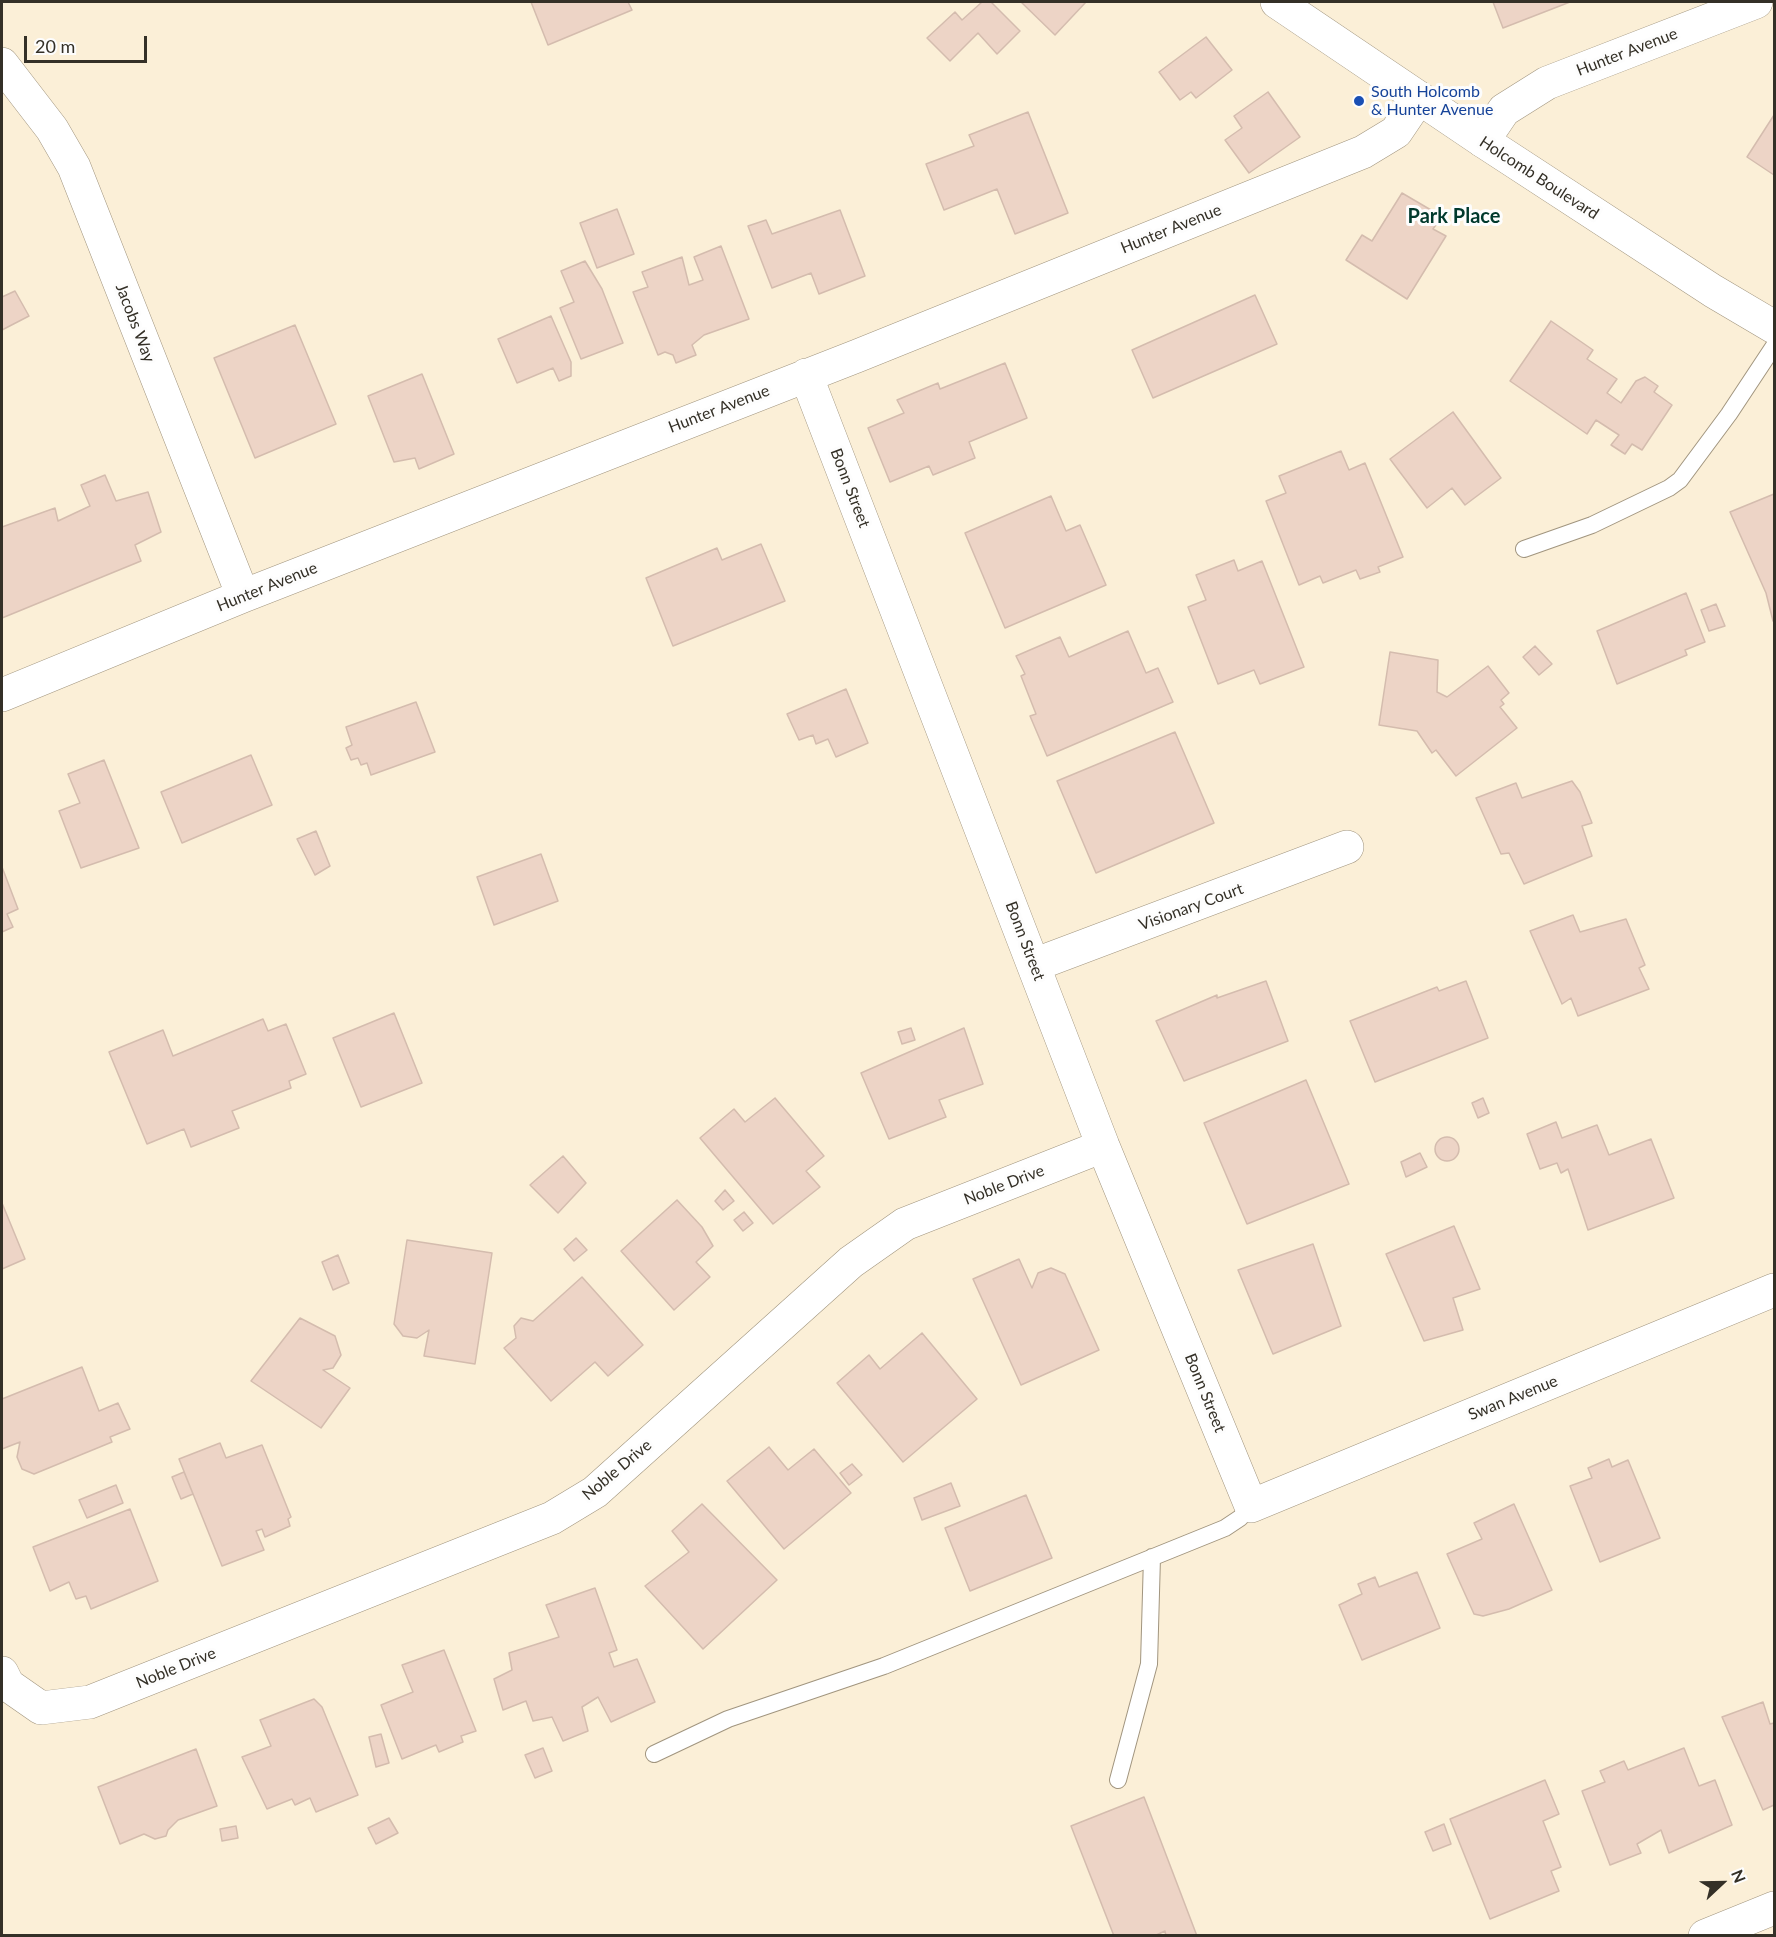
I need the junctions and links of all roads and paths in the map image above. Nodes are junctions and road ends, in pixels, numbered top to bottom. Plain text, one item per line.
1 (1277, 2) edge
2 (1756, 2) edge
3 (2, 64) edge
4 (1419, 98) junction
5 (1483, 141) junction
6 (1774, 327) edge
7 (1774, 346) edge
8 (806, 375) junction
9 (1524, 549) dead end
10 (243, 596) junction
11 (2, 695) edge
12 (1347, 847) dead end
13 (1034, 965) junction
14 (1103, 1146) junction
15 (1774, 1290) edge
16 (1251, 1506) junction
17 (1152, 1557) junction
18 (2, 1673) edge
19 (654, 1755) dead end
20 (1118, 1780) dead end
21 (1774, 1908) edge
22 (1705, 1935) edge

1 - 4 street, Holcomb Boulevard
2 - 5 street, Hunter Avenue
3 - 10 street, Jacobs Way
4 - 5 street, Holcomb Boulevard
4 - 8 street, Hunter Avenue
5 - 6 street, Holcomb Boulevard
7 - 9 lane
8 - 10 street, Hunter Avenue
8 - 13 street, Bonn Street
10 - 11 street, Hunter Avenue
12 - 13 street, Visionary Court
13 - 14 street, Bonn Street
14 - 16 street, Bonn Street
14 - 18 street, Noble Drive
15 - 16 street, Swan Avenue
16 - 17 lane
17 - 19 lane
17 - 20 lane
21 - 22 street

